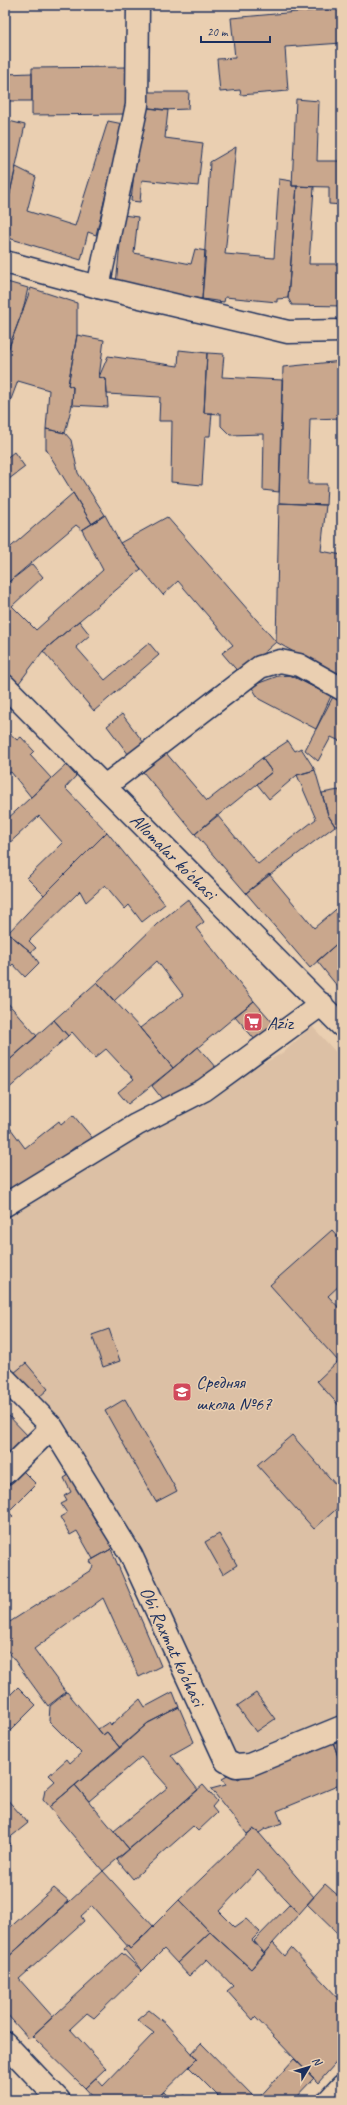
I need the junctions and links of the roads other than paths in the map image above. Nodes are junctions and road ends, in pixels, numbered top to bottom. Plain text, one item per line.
1 (138, 5) edge
2 (5, 262) edge
3 (98, 288) junction
4 (342, 331) edge
5 (5, 686) edge
6 (342, 689) edge
7 (105, 786) junction
8 (322, 1004) junction
9 (342, 1026) edge
10 (5, 1205) edge
11 (5, 1379) edge
12 (52, 1427) junction
13 (5, 1473) edge
14 (342, 1727) edge
15 (5, 2043) edge
16 (342, 2086) edge
17 (59, 2100) edge
18 (329, 2100) edge

1 - 3 street
2 - 3 street
3 - 4 street
5 - 7 street, Allomalar ko'chasi
6 - 7 street
7 - 8 street, Allomalar ko'chasi
8 - 9 street, Allomalar ko'chasi
8 - 10 street
11 - 12 street
12 - 13 street
12 - 14 street, Obi Raxmat ko'chasi
15 - 17 street
16 - 18 street

